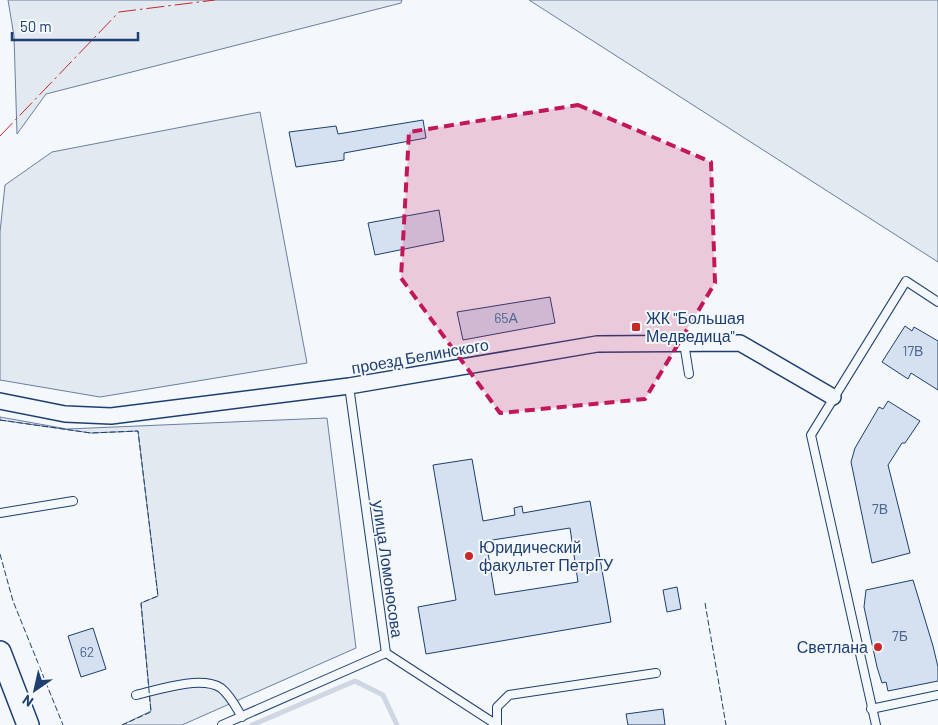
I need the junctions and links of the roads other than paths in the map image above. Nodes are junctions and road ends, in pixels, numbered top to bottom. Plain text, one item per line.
1 (938, 302) edge
2 (684, 343) junction
3 (689, 374) dead end
4 (349, 386) junction
5 (833, 397) junction
6 (0, 400) edge
7 (73, 501) dead end
8 (0, 513) edge
9 (0, 652) edge
10 (386, 653) junction
11 (656, 673) dead end
12 (136, 695) dead end
13 (938, 695) edge
14 (871, 708) junction
15 (242, 716) junction
16 (28, 725) edge
17 (222, 725) edge
18 (497, 725) edge
19 (876, 725) edge

1 - 5 lane
2 - 3 lane
2 - 4 street, проезд Белинского
2 - 5 street, проезд Белинского
4 - 6 street, проезд Белинского
4 - 10 lane, улица Ломоносова
5 - 14 lane
7 - 8 lane
9 - 16 main road
10 - 15 lane
10 - 18 lane, улица Ломоносова
11 - 18 lane
12 - 15 lane
13 - 14 lane
14 - 19 lane
15 - 17 lane

